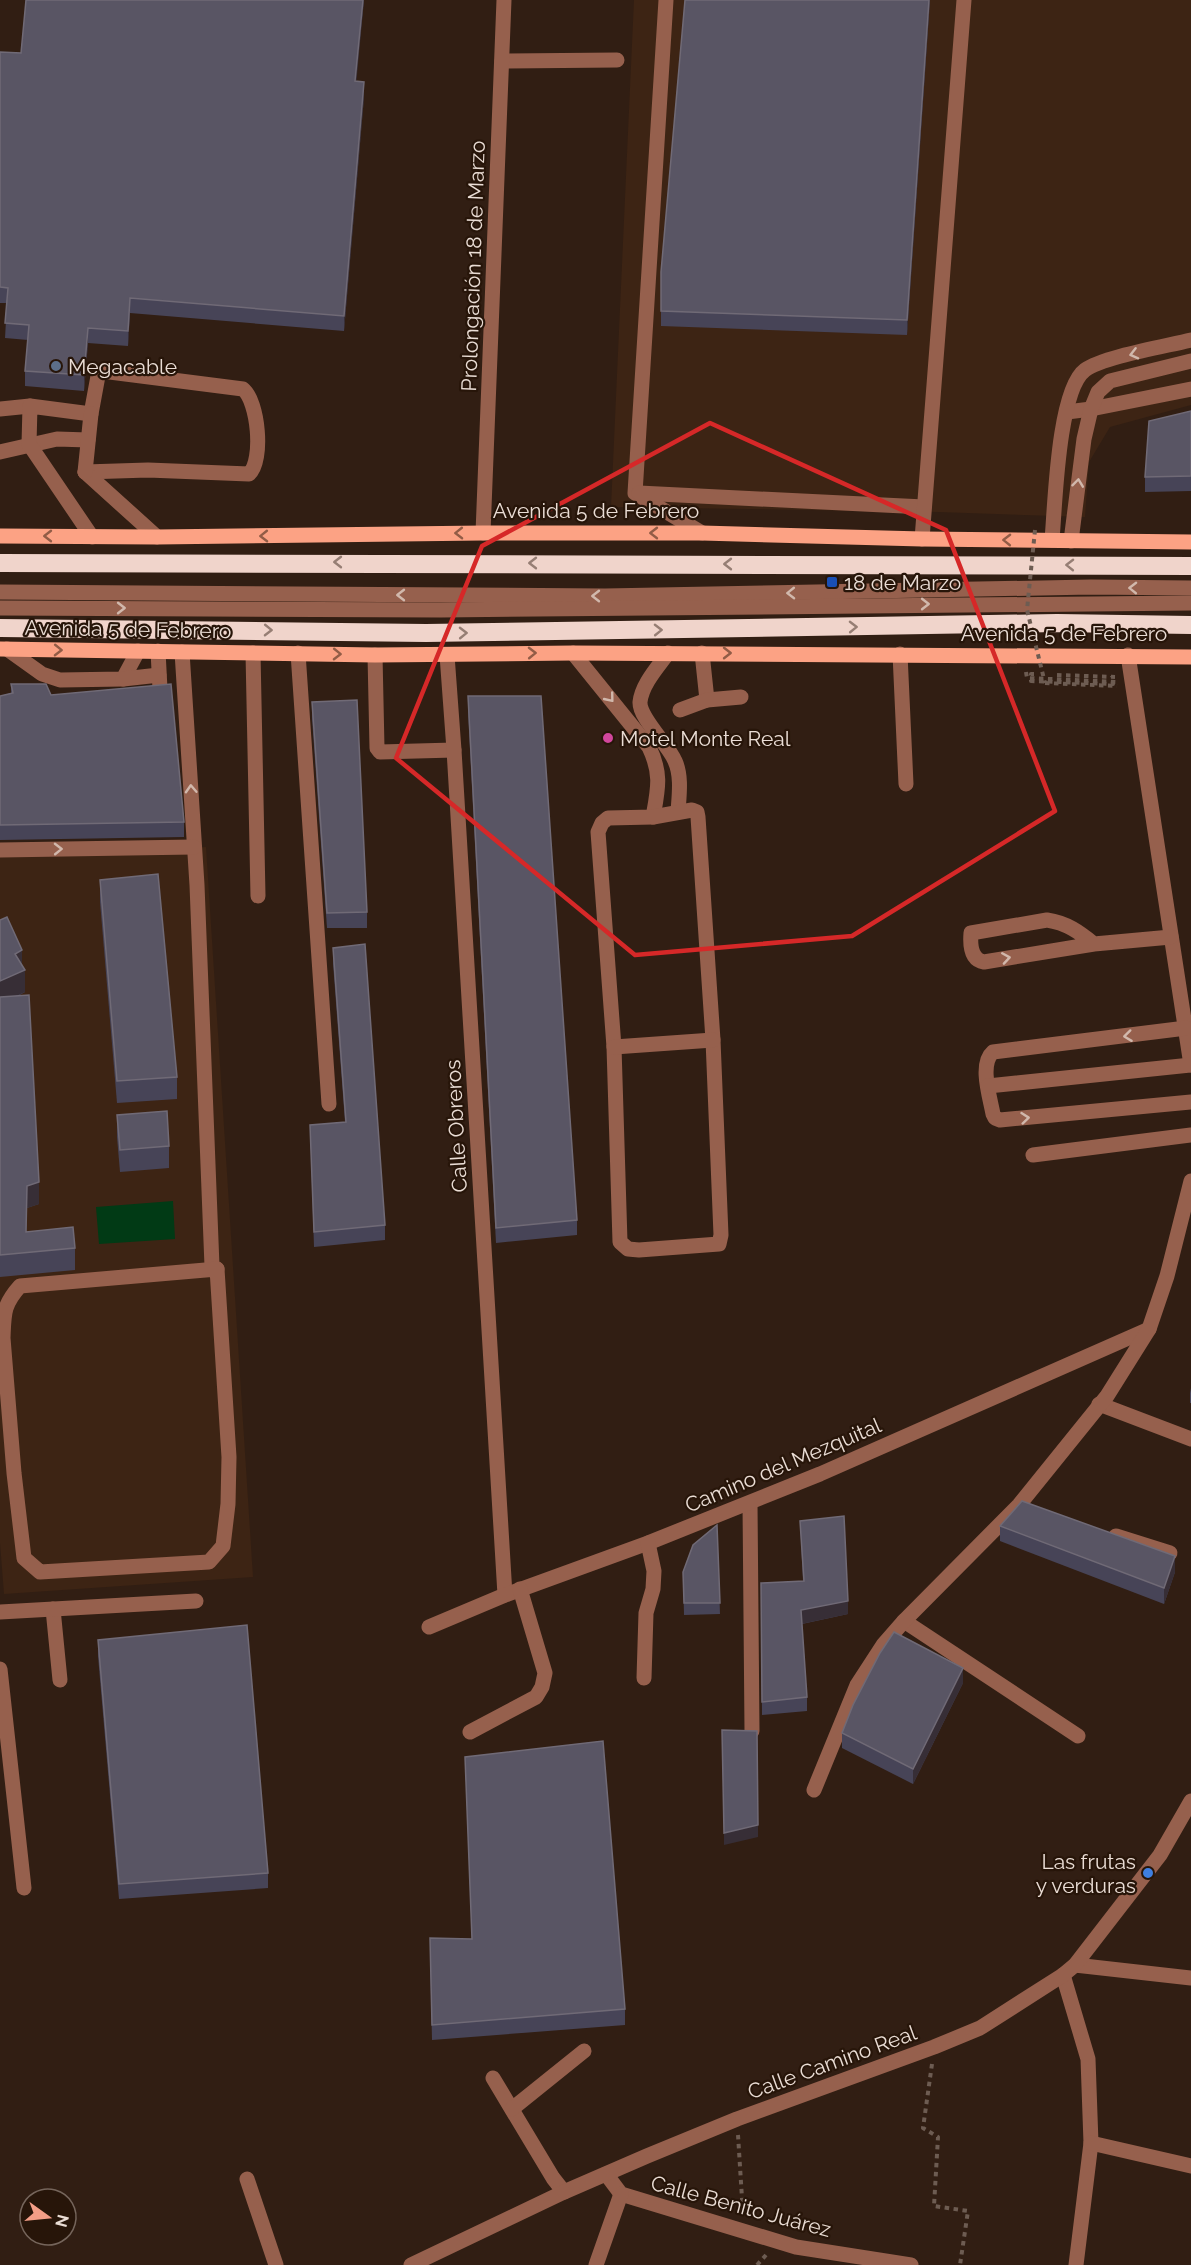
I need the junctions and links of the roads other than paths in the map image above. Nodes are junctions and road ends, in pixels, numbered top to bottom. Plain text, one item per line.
1 (504, 0) edge
2 (666, 0) edge
3 (964, 0) edge
4 (617, 60) dead end
5 (502, 61) junction
6 (1191, 340) edge
7 (1191, 361) edge
8 (1191, 389) edge
9 (30, 406) junction
10 (0, 409) edge
11 (1090, 409) junction
12 (1067, 412) junction
13 (91, 414) junction
14 (88, 440) junction
15 (29, 444) junction
16 (0, 452) edge
17 (85, 472) junction
18 (635, 493) junction
19 (924, 507) junction
20 (483, 533) junction
21 (702, 533) junction
22 (0, 536) edge
23 (92, 537) junction
24 (157, 537) junction
25 (922, 539) junction
26 (1052, 540) junction
27 (1071, 541) junction
28 (1191, 542) edge
29 (0, 563) edge
30 (1191, 566) edge
31 (1191, 588) edge
32 (0, 592) edge
33 (1191, 603) edge
34 (0, 608) edge
35 (1191, 625) edge
36 (0, 628) edge
37 (4, 649) edge
38 (138, 651) junction
39 (158, 651) junction
40 (182, 652) junction
41 (573, 652) junction
42 (253, 653) junction
43 (298, 653) junction
44 (668, 653) junction
45 (702, 653) junction
46 (900, 654) junction
47 (375, 655) junction
48 (447, 655) junction
49 (1128, 655) junction
50 (1191, 657) edge
51 (123, 679) junction
52 (741, 697) dead end
53 (707, 700) junction
54 (680, 710) dead end
55 (454, 750) junction
56 (906, 784) dead end
57 (678, 812) junction
58 (653, 817) junction
59 (194, 847) junction
60 (0, 850) edge
61 (258, 896) dead end
62 (1171, 937) junction
63 (1094, 944) junction
64 (1186, 1028) junction
65 (713, 1040) junction
66 (614, 1047) junction
67 (1191, 1065) edge
68 (988, 1086) junction
69 (1191, 1102) edge
70 (328, 1104) dead end
71 (1191, 1135) edge
72 (1033, 1155) dead end
73 (1191, 1180) edge
74 (217, 1269) junction
75 (1149, 1329) junction
76 (1099, 1404) junction
77 (1191, 1440) edge
78 (750, 1503) junction
79 (1105, 1533) edge
80 (648, 1543) junction
81 (1170, 1553) edge
82 (520, 1589) junction
83 (505, 1594) junction
84 (196, 1601) dead end
85 (53, 1609) junction
86 (0, 1612) edge
87 (904, 1621) junction
88 (429, 1627) dead end
89 (0, 1669) edge
90 (644, 1678) dead end
91 (60, 1680) dead end
92 (752, 1731) edge
93 (470, 1732) dead end
94 (1078, 1737) dead end
95 (814, 1790) dead end
96 (1191, 1801) edge
97 (24, 1888) dead end
98 (1069, 1970) junction
99 (1191, 1978) edge
100 (584, 2051) dead end
101 (494, 2078) dead end
102 (512, 2109) junction
103 (1091, 2143) junction
104 (1191, 2166) edge
105 (606, 2174) junction
106 (247, 2179) dead end
107 (564, 2192) junction
108 (621, 2194) junction
109 (276, 2265) edge
110 (411, 2265) edge
111 (596, 2265) edge
112 (912, 2265) edge
113 (1076, 2265) edge

1 - 5 street, Prolongación 18 de Marzo
2 - 18 street
3 - 19 street
4 - 5 street
5 - 20 street, Prolongación 18 de Marzo
6 -> 12 street
7 - 11 street
8 - 11 street
9 - 10 street
9 - 13 street
9 - 15 street
11 - 12 street
27 -> 11 street
12 - 26 street
13 - 14 street
13 - 17 street
14 - 15 street
14 - 17 street
15 - 16 street
15 - 23 street
17 - 24 street
18 - 19 street
18 - 21 street
19 - 25 street
21 -> 20 main road, Avenida 5 de Febrero
20 -> 24 main road, Avenida 5 de Febrero
21 - 25 main road, Avenida 5 de Febrero
23 -> 22 main road, Avenida 5 de Febrero
23 - 24 main road, Avenida 5 de Febrero
26 -> 25 main road, Avenida 5 de Febrero
26 - 27 main road, Avenida 5 de Febrero
27 - 28 main road, Avenida 5 de Febrero
30 -> 29 highway
31 -> 32 street
34 -> 33 street
36 -> 35 highway, Avenida 5 de Febrero
37 -> 38 main road, Avenida 5 de Febrero
37 - 51 street
38 - 39 main road, Avenida 5 de Febrero
38 - 51 street
39 - 40 main road, Avenida 5 de Febrero
39 - 51 street
40 - 42 main road, Avenida 5 de Febrero
59 -> 40 street
41 - 44 main road, Avenida 5 de Febrero
48 -> 41 main road, Avenida 5 de Febrero
41 -> 58 street
42 - 43 main road, Avenida 5 de Febrero
42 - 61 street
43 -> 47 main road, Avenida 5 de Febrero
43 - 70 street
44 - 45 main road, Avenida 5 de Febrero
44 - 57 street
45 -> 46 main road, Avenida 5 de Febrero
45 - 53 street
46 - 49 main road, Avenida 5 de Febrero
46 - 56 street
47 - 48 main road, Avenida 5 de Febrero
47 - 55 street
48 - 55 street, Calle Obreros
49 - 50 main road, Avenida 5 de Febrero
49 - 62 street
52 - 53 street
53 - 54 street
55 - 83 street, Calle Obreros
57 - 58 street
57 - 65 street
58 - 66 street
60 -> 59 street
59 - 74 street
62 - 63 street
62 - 64 street
63 -> 63 street
64 - 67 street
64 -> 68 street
65 - 66 street
65 - 66 street
67 - 68 street
68 -> 69 street
71 - 72 street
73 - 75 street
74 - 74 street
75 - 76 street
75 - 78 street, Camino del Mezquital
76 - 77 street
76 - 87 street
78 - 80 street, Camino del Mezquital
78 - 92 street
79 - 81 street
80 - 82 street, Camino del Mezquital
80 - 90 street
82 - 83 street, Camino del Mezquital
82 - 93 street
83 - 88 street, Camino del Mezquital
84 - 85 street
85 - 86 street
85 - 91 street
87 - 94 street
87 - 95 street
89 - 97 street
96 - 98 street, Calle Camino Real
98 - 99 street
98 - 103 street
98 - 105 street, Calle Camino Real
100 - 102 street
101 - 102 street
102 - 107 street
103 - 104 street
103 - 113 street
105 - 107 street, Calle Camino Real
105 - 108 street, Calle Benito Juárez
106 - 109 street
107 - 110 street, Calle Camino Real
108 - 111 street
108 - 112 street, Calle Benito Juárez

